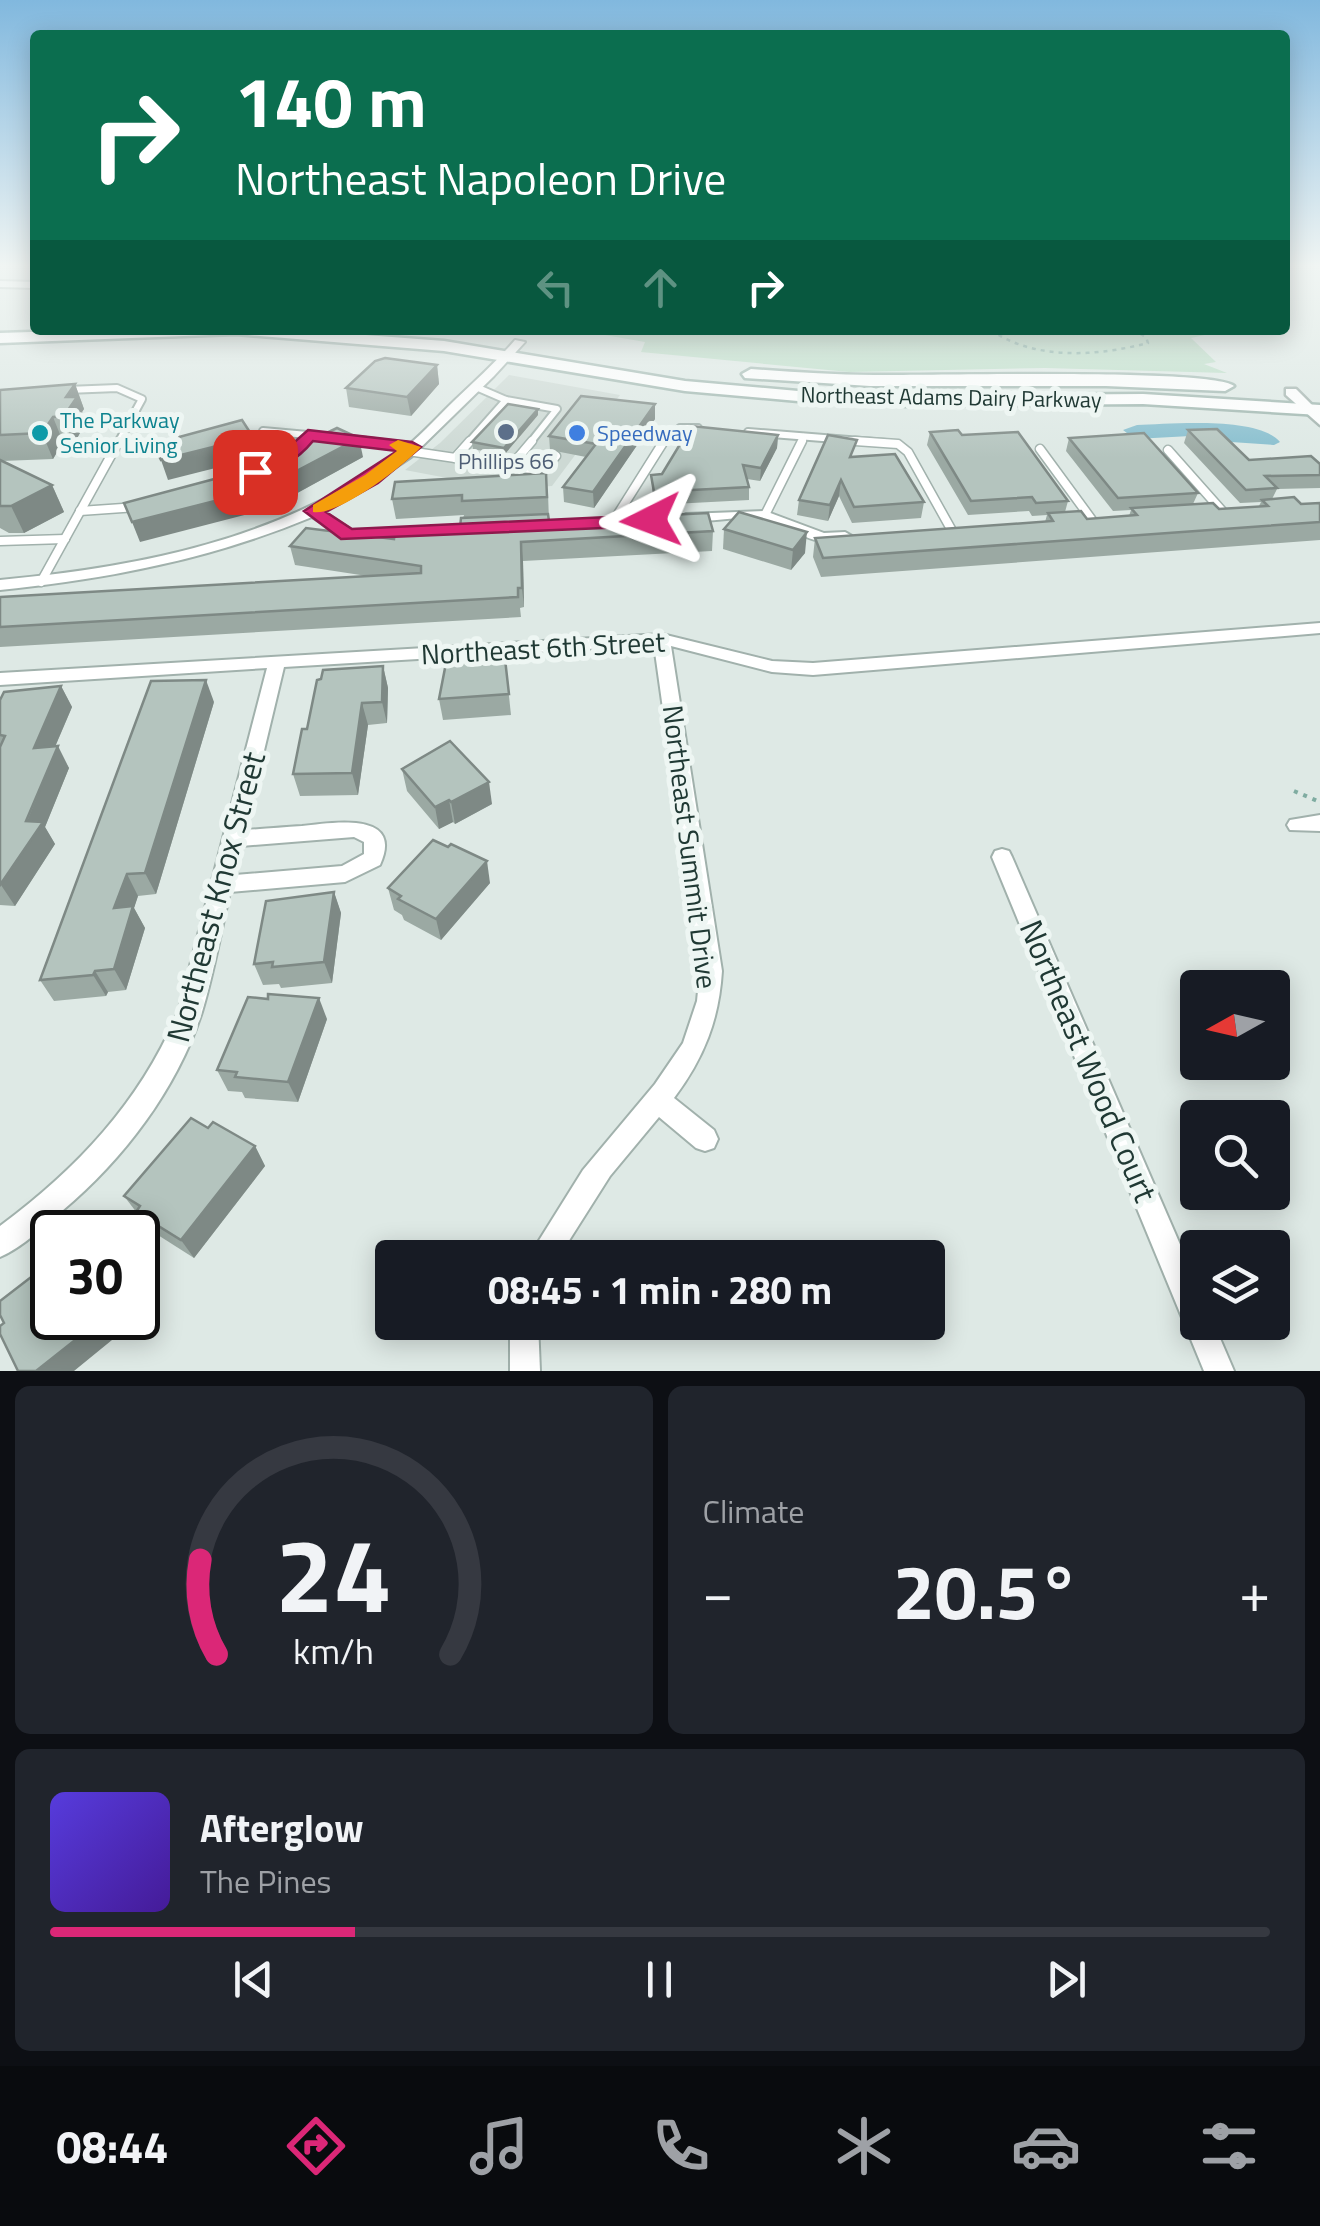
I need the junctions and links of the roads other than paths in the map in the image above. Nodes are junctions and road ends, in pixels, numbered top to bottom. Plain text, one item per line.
1 (88, 335) edge
2 (328, 335) edge
3 (459, 335) edge
4 (0, 338) edge
5 (513, 349) junction
6 (476, 386) junction
7 (57, 390) edge
8 (506, 400) junction
9 (1317, 409) edge
10 (531, 424) edge
11 (543, 426) junction
12 (714, 430) edge
13 (263, 431) dead end
14 (732, 431) edge
15 (522, 434) edge
16 (308, 435) junction
17 (535, 436) junction
18 (804, 437) junction
19 (511, 447) edge
20 (410, 449) junction
21 (525, 449) junction
22 (1040, 450) dead end
23 (1168, 450) dead end
24 (286, 456) edge
25 (556, 456) dead end
26 (455, 458) junction
27 (511, 466) junction
28 (149, 504) edge
29 (1242, 510) edge
30 (313, 511) junction
31 (80, 512) junction
32 (1223, 512) junction
33 (1204, 513) edge
34 (765, 514) junction
35 (670, 519) edge
36 (1111, 519) edge
37 (1092, 520) junction
38 (632, 521) edge
39 (613, 522) junction
40 (1074, 522) edge
41 (594, 523) edge
42 (968, 528) edge
43 (950, 529) junction
44 (932, 530) edge
45 (424, 531) edge
46 (859, 535) edge
47 (64, 539) junction
48 (0, 540) edge
49 (41, 582) junction
50 (0, 585) edge
51 (1320, 628) edge
52 (662, 639) junction
53 (278, 662) junction
54 (0, 679) edge
55 (1320, 823) edge
56 (1297, 824) dead end
57 (233, 838) junction
58 (1002, 856) dead end
59 (222, 884) junction
60 (659, 1101) junction
61 (706, 1139) dead end
62 (554, 1240) edge
63 (0, 1242) edge
64 (1180, 1279) edge
65 (524, 1340) edge
66 (1206, 1340) edge
67 (525, 1371) edge
68 (1219, 1371) edge

1 - 4 main road, Northeast Adams Dairy Parkway
2 - 5 main road, Northeast Adams Dairy Parkway
3 - 5 main road, Northeast Adams Dairy Parkway
5 - 6 street
5 - 9 main road, Northeast Adams Dairy Parkway
5 - 9 main road, Northeast Adams Dairy Parkway
6 - 8 lane
6 - 20 street
7 - 31 lane
8 - 11 lane
8 - 26 lane
10 - 11 lane
11 - 17 lane
12 - 39 lane
13 - 16 lane
14 - 18 lane
15 - 17 lane
16 - 20 lane
16 - 24 lane
17 - 21 lane
18 - 34 lane
18 - 43 lane
19 - 21 lane
20 - 26 lane
20 - 30 street
21 - 27 lane
22 - 37 lane
23 - 32 lane
25 - 27 lane
26 - 27 lane
28 - 31 lane
29 - 32 street
30 - 45 street
30 - 49 street
31 - 47 lane
32 - 33 street
34 - 35 street
34 - 46 street
36 - 37 street
37 - 40 street
38 - 39 street
39 - 41 street
42 - 43 street
43 - 44 street
47 - 48 lane
47 - 49 lane
49 - 50 street
51 - 52 street, Northeast 6th Street
52 - 53 street, Northeast 6th Street
52 - 60 street, Northeast Summit Drive
53 - 54 street, Northeast 6th Street
53 - 57 street, Northeast Knox Street
55 - 56 street
57 - 59 street, Northeast Knox Street
57 - 59 street
58 - 64 street, Northeast Wood Court
59 - 63 street, Northeast Knox Street
60 - 61 street
60 - 62 street, Northeast Summit Drive
65 - 67 street
66 - 68 street, Northeast Wood Court

